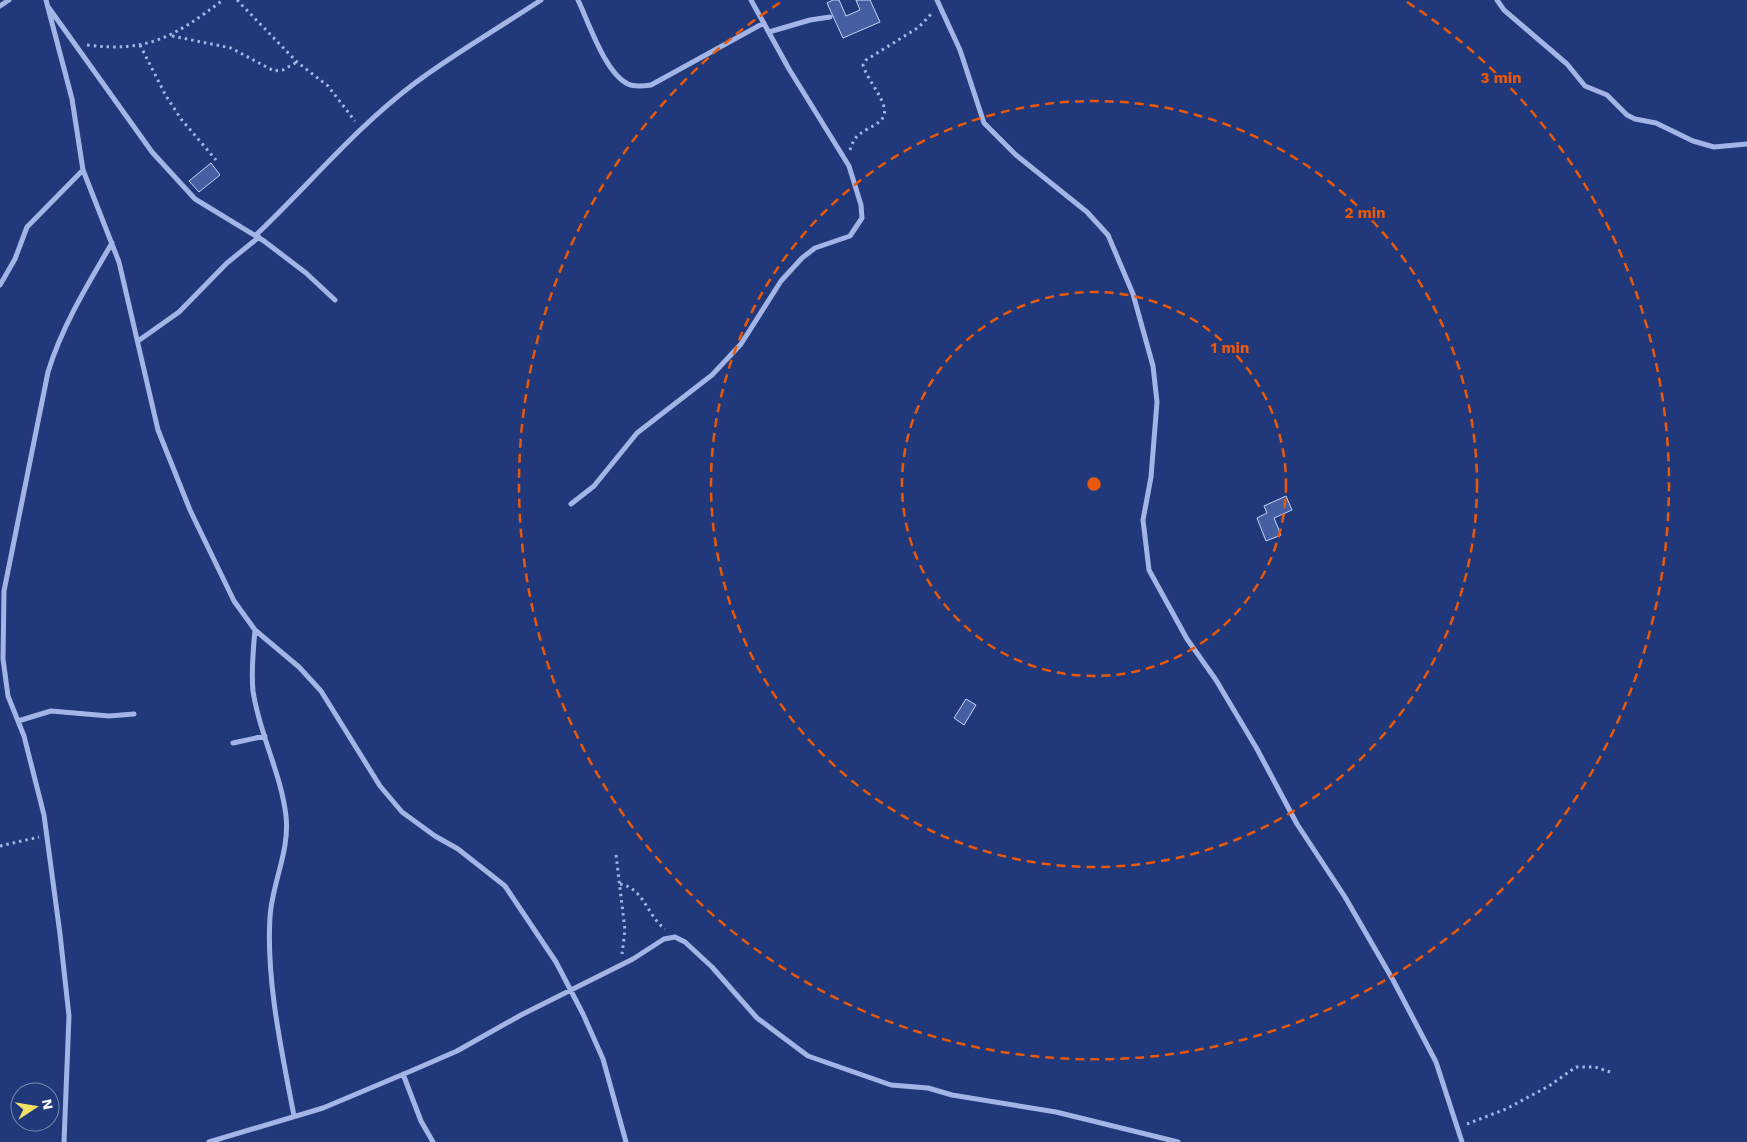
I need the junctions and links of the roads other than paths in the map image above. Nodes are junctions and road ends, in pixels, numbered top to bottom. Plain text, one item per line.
1 (9, 0) edge
2 (541, 0) edge
3 (578, 0) edge
4 (751, 0) edge
5 (1496, 0) edge
6 (937, 1) edge
7 (46, 3) edge
8 (0, 6) edge
9 (830, 17) dead end
10 (764, 23) junction
11 (769, 32) junction
12 (1747, 144) edge
13 (83, 170) junction
14 (257, 236) junction
15 (112, 243) junction
16 (0, 285) edge
17 (335, 300) dead end
18 (138, 341) junction
19 (571, 504) dead end
20 (255, 630) junction
21 (134, 714) dead end
22 (18, 721) junction
23 (265, 736) junction
24 (233, 743) dead end
25 (571, 991) junction
26 (403, 1074) junction
27 (294, 1116) junction
28 (64, 1142) edge
29 (209, 1142) edge
30 (433, 1142) edge
31 (626, 1142) edge
32 (1178, 1142) edge
33 (1462, 1142) edge

1 - 8 street
2 - 14 street
3 - 10 street
4 - 10 street
5 - 12 street
6 - 33 street
7 - 13 street
7 - 14 street
9 - 11 street
10 - 11 street
11 - 19 street
13 - 15 street
13 - 16 street
14 - 17 street
14 - 18 street
15 - 18 street
15 - 22 street
18 - 20 street
20 - 23 street
20 - 25 street
21 - 22 street
22 - 28 street
23 - 24 street
23 - 27 street
25 - 26 street
25 - 31 street
25 - 32 street
26 - 27 street
26 - 30 street
27 - 29 street

